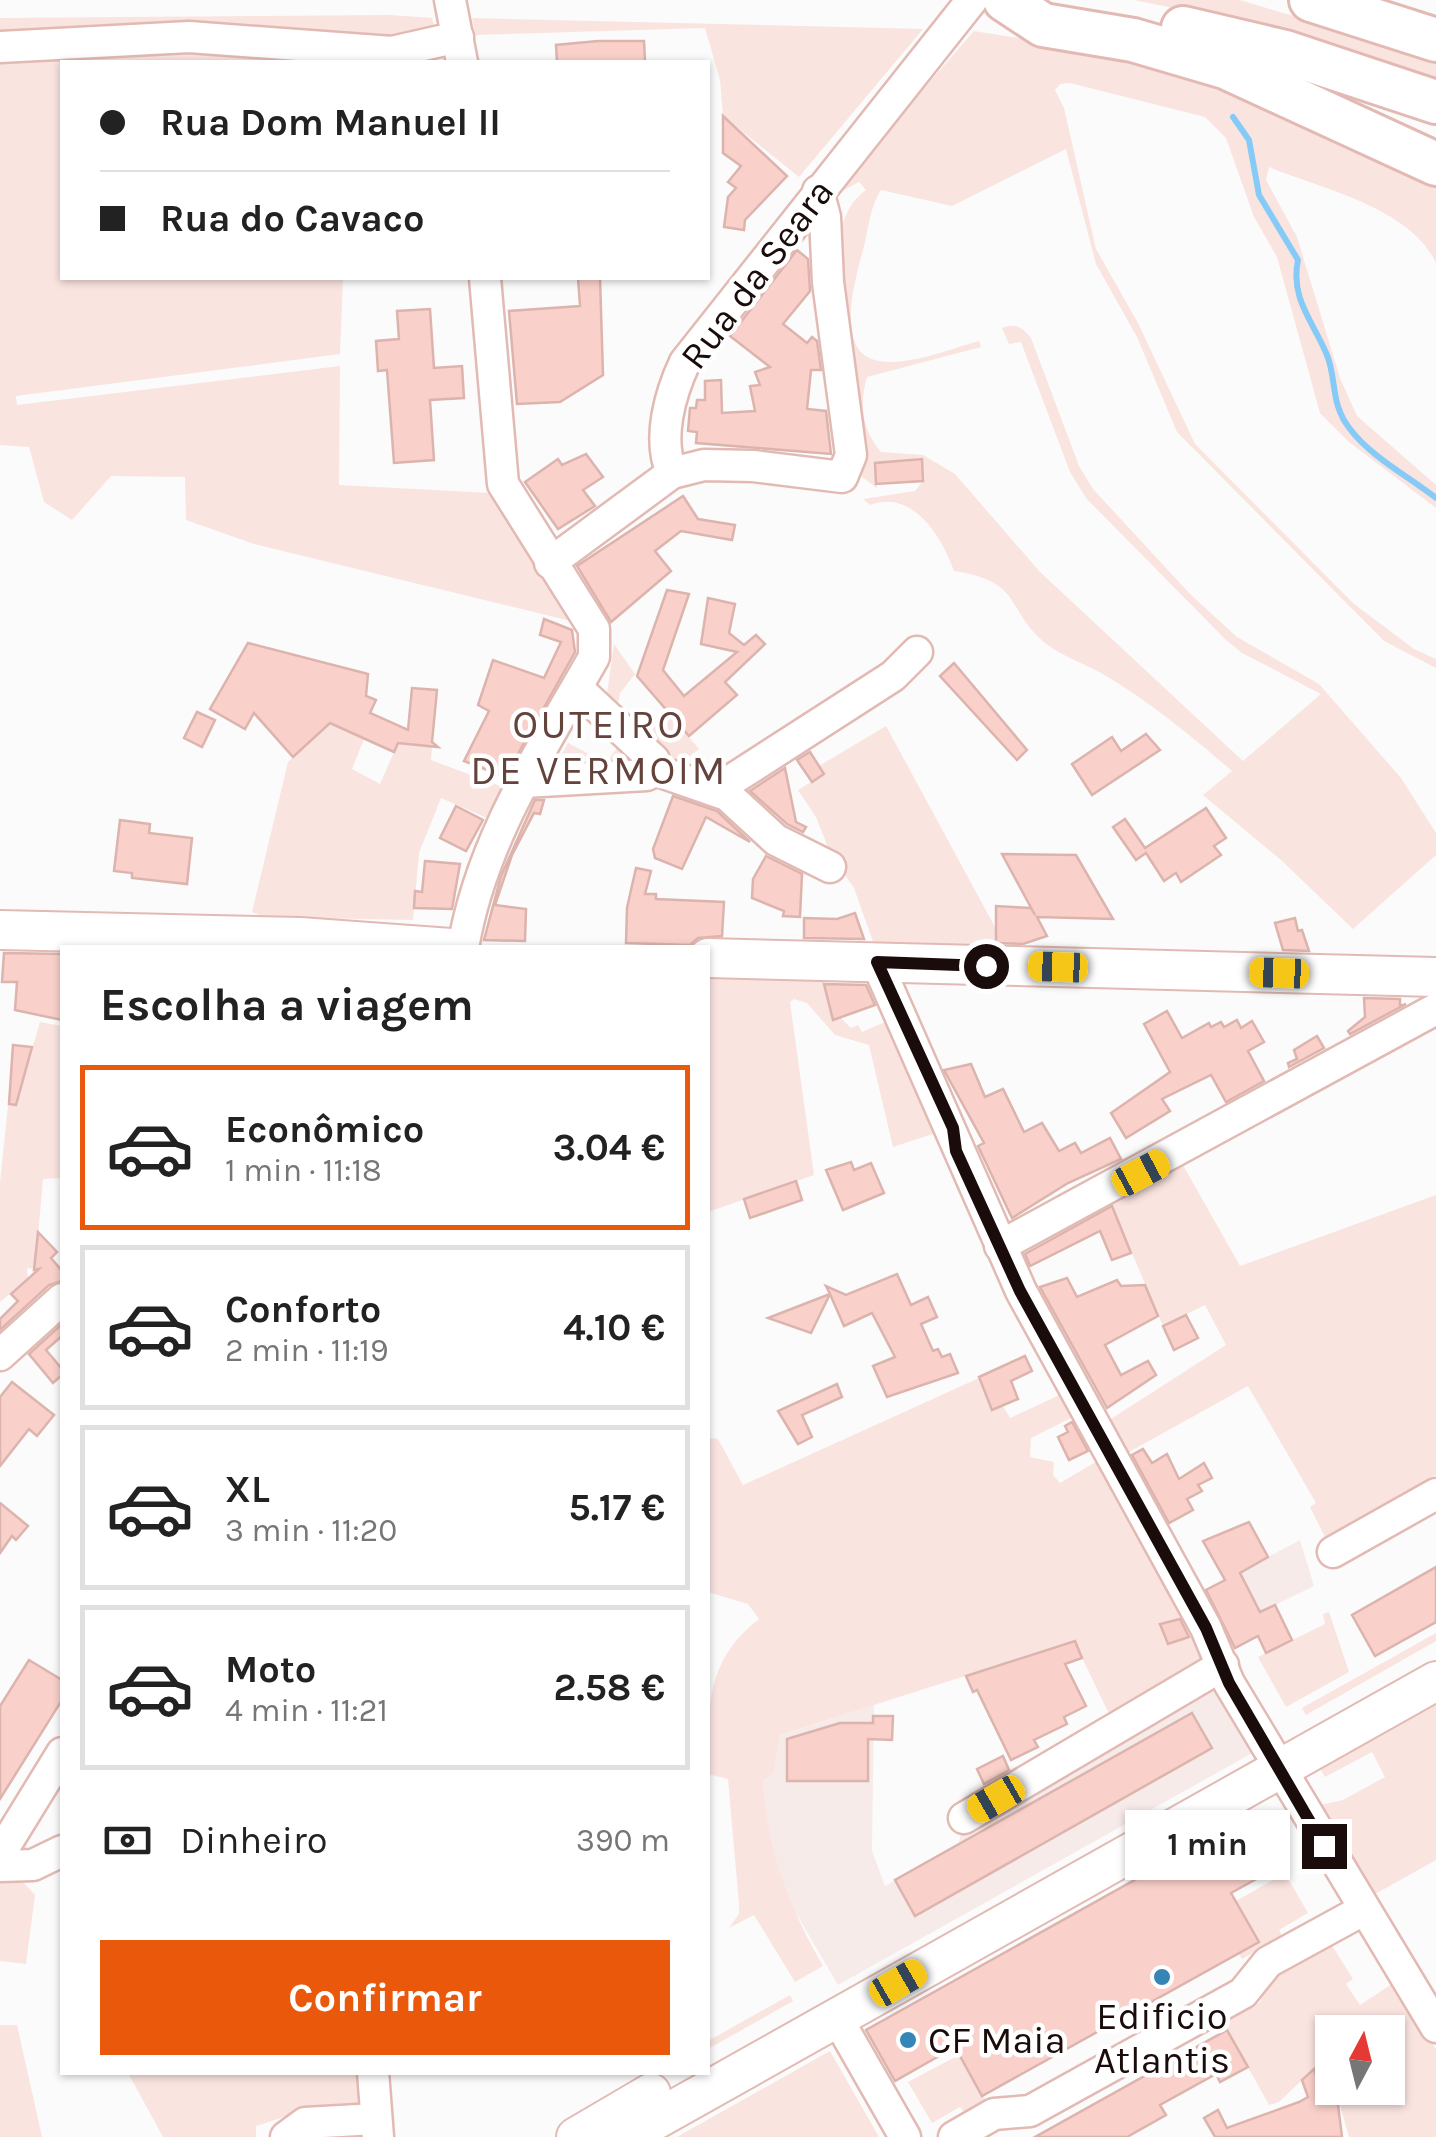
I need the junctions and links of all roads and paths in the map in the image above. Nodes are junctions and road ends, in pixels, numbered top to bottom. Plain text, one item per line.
1 (972, 0) edge
2 (1005, 0) edge
3 (1312, 0) edge
4 (456, 30) edge
5 (1436, 40) edge
6 (0, 47) edge
7 (1436, 102) edge
8 (1436, 164) edge
9 (818, 192) junction
10 (485, 280) edge
11 (672, 473) junction
12 (550, 563) junction
13 (917, 652) dead end
14 (577, 688) junction
15 (656, 770) junction
16 (524, 782) junction
17 (722, 792) junction
18 (830, 867) dead end
19 (0, 930) edge
20 (410, 945) edge
21 (464, 945) edge
22 (710, 958) edge
23 (877, 962) junction
24 (1436, 977) edge
25 (1436, 1010) edge
26 (1000, 1246) junction
27 (60, 1301) edge
28 (0, 1355) edge
29 (1436, 1494) edge
30 (1333, 1552) dead end
31 (1436, 1652) edge
32 (1222, 1665) junction
33 (1436, 1682) edge
34 (60, 1755) edge
35 (1273, 1759) junction
36 (964, 1818) dead end
37 (60, 1853) edge
38 (0, 1854) edge
39 (0, 1866) edge
40 (1362, 1910) junction
41 (837, 2018) junction
42 (1436, 2027) edge
43 (710, 2061) edge
44 (373, 2075) edge
45 (683, 2075) edge
46 (377, 2129) edge
47 (302, 2134) edge
48 (328, 2137) edge
49 (576, 2137) edge
50 (625, 2137) edge
51 (905, 2137) edge
52 (954, 2137) edge

1 - 9 street, Rua da Seara
2 - 7 highway
2 - 8 highway
3 - 5 highway
4 - 6 street
9 - 11 street, Rua da Seara
9 - 11 street
10 - 12 street
11 - 12 street
12 - 14 street
13 - 17 street
14 - 15 street
14 - 16 street
15 - 16 street
15 - 17 street
16 - 21 street
17 - 18 street
19 - 20 main road
22 - 23 main road
23 - 24 main road
23 - 26 street
25 - 26 street
26 - 32 street
27 - 28 street
29 - 30 street
31 - 35 main road
32 - 35 street
32 - 36 street
33 - 35 main road
34 - 38 street
35 - 40 street
35 - 41 main road
35 - 43 main road
37 - 39 street
40 - 42 street
40 - 52 street
41 - 50 main road
41 - 51 street
44 - 46 street
45 - 49 main road
46 - 47 street
46 - 48 street

